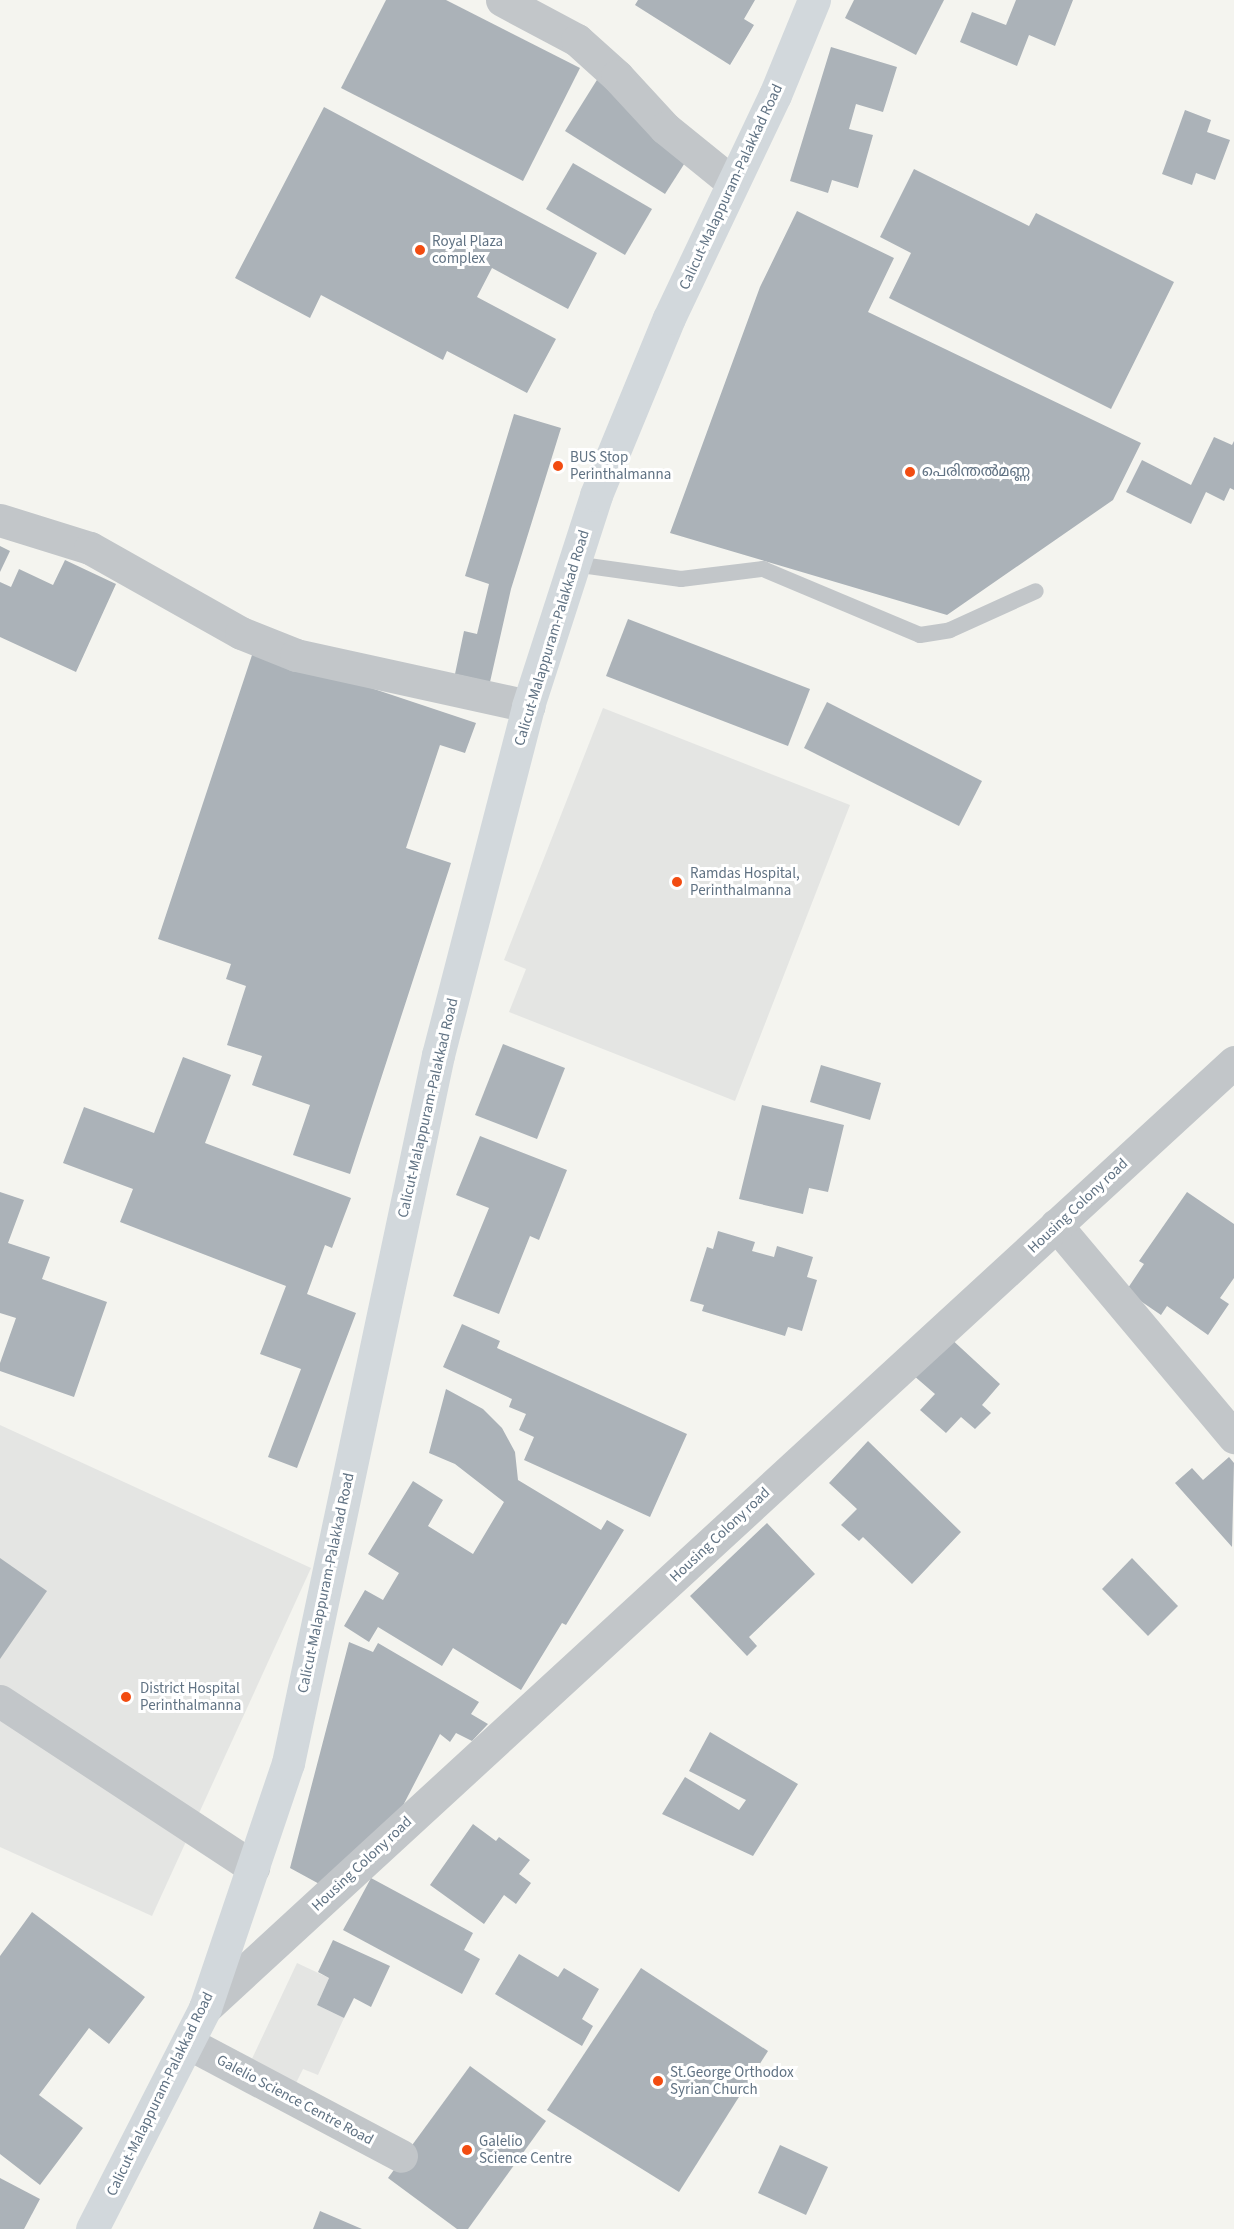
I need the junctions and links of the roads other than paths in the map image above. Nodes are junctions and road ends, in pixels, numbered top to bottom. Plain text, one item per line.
1 (502, 0) edge
2 (814, 0) edge
3 (733, 183) junction
4 (0, 520) edge
5 (574, 564) junction
6 (1036, 591) dead end
7 (528, 706) junction
8 (1234, 1062) edge
9 (1056, 1226) junction
10 (1234, 1437) edge
11 (0, 1701) edge
12 (253, 1867) junction
13 (206, 2008) junction
14 (188, 2043) junction
15 (402, 2156) dead end
16 (92, 2229) edge

1 - 3 street
2 - 3 highway, Calicut-Malappuram-Palakkad Road
3 - 5 highway, Calicut-Malappuram-Palakkad Road
4 - 7 street
5 - 6 lane
5 - 7 highway, Calicut-Malappuram-Palakkad Road
7 - 12 highway, Calicut-Malappuram-Palakkad Road
8 - 9 street, Housing Colony road
9 - 10 street
9 - 13 street, Housing Colony road
11 - 12 street
12 - 13 highway, Calicut-Malappuram-Palakkad Road
13 - 14 highway, Calicut-Malappuram-Palakkad Road
14 - 15 street, Galelio Science Centre Road
14 - 16 highway, Calicut-Malappuram-Palakkad Road

